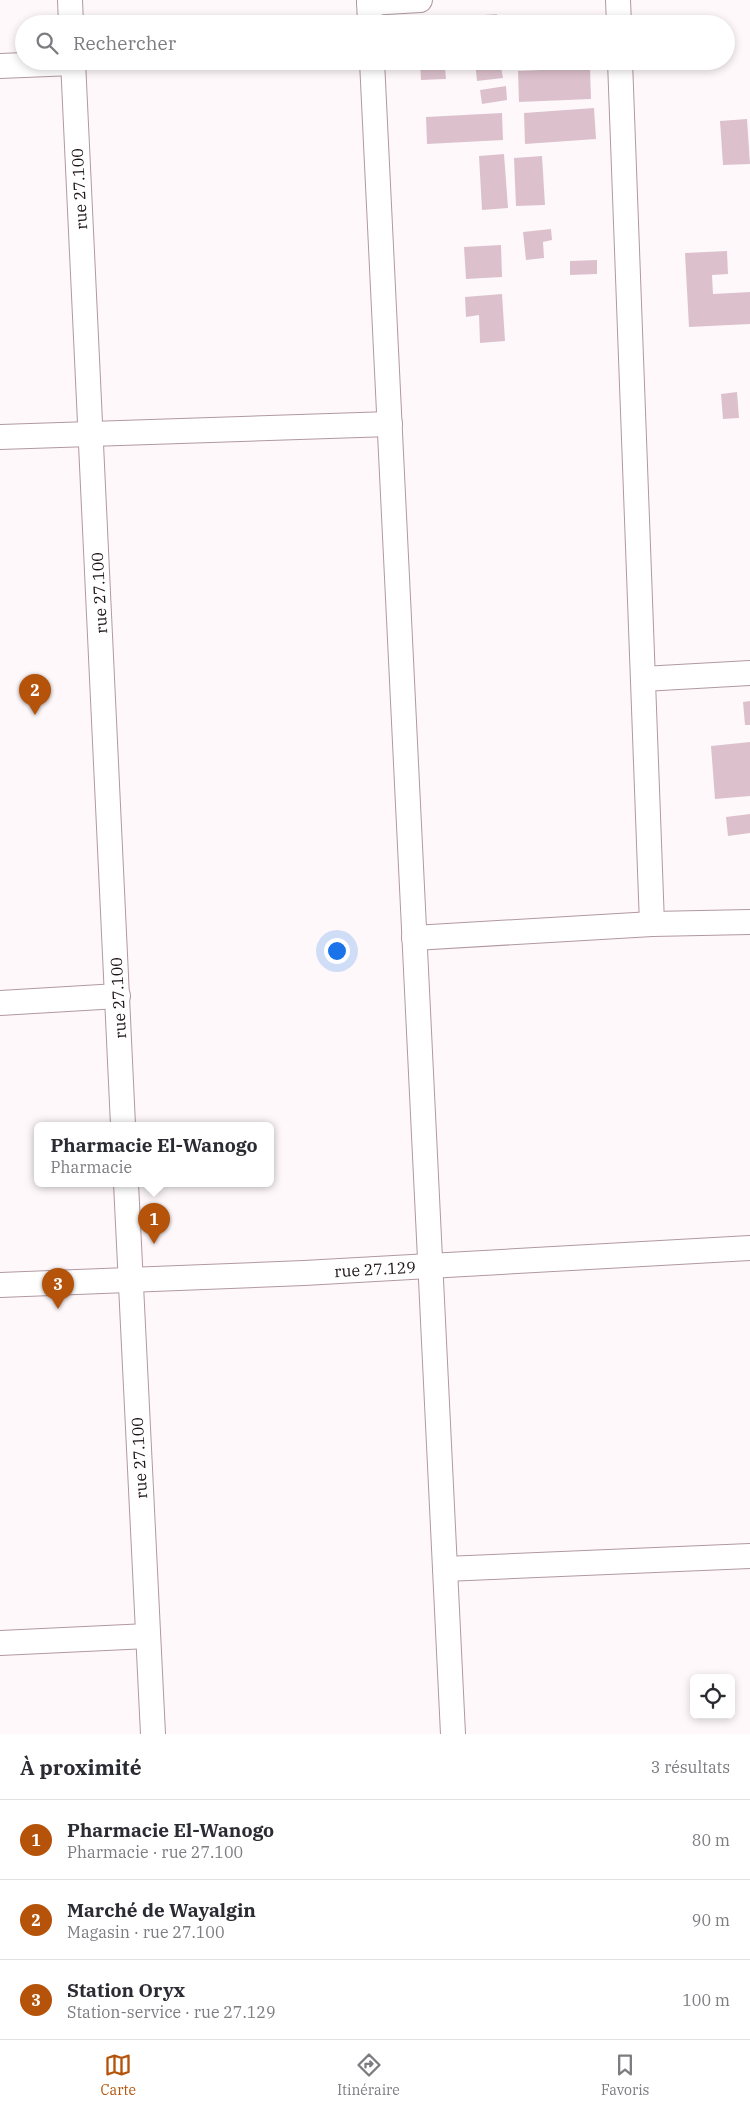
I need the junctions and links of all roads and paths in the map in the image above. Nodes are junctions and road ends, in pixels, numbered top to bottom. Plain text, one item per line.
1 (70, 0) edge
2 (420, 0) edge
3 (618, 0) edge
4 (370, 9) edge
5 (71, 15) edge
6 (619, 15) edge
7 (15, 65) edge
8 (0, 66) edge
9 (73, 70) edge
10 (372, 70) edge
11 (620, 70) edge
12 (390, 424) junction
13 (90, 433) junction
14 (0, 437) edge
15 (750, 673) edge
16 (643, 679) junction
17 (750, 922) edge
18 (652, 924) junction
19 (414, 938) junction
20 (118, 996) junction
21 (0, 1002) edge
22 (123, 1122) edge
23 (126, 1187) edge
24 (750, 1248) edge
25 (430, 1266) junction
26 (130, 1280) junction
27 (0, 1286) edge
28 (750, 1556) edge
29 (445, 1569) junction
30 (148, 1636) junction
31 (0, 1643) edge
32 (153, 1734) edge
33 (453, 1734) edge

1 - 5 street
2 - 4 street
3 - 6 street
7 - 8 street
9 - 13 street, rue 27.100
10 - 12 street
11 - 16 street
12 - 13 street
12 - 19 street
13 - 14 street
13 - 20 street, rue 27.100
15 - 16 street
16 - 18 street
17 - 18 street
18 - 19 street
19 - 25 street
20 - 21 street
20 - 22 street, rue 27.100
23 - 26 street, rue 27.100
24 - 25 street, rue 27.129
25 - 26 street, rue 27.129
25 - 29 street
26 - 27 street, rue 27.129
26 - 30 street, rue 27.100
28 - 29 street
29 - 33 street
30 - 31 street
30 - 32 street, rue 27.100

